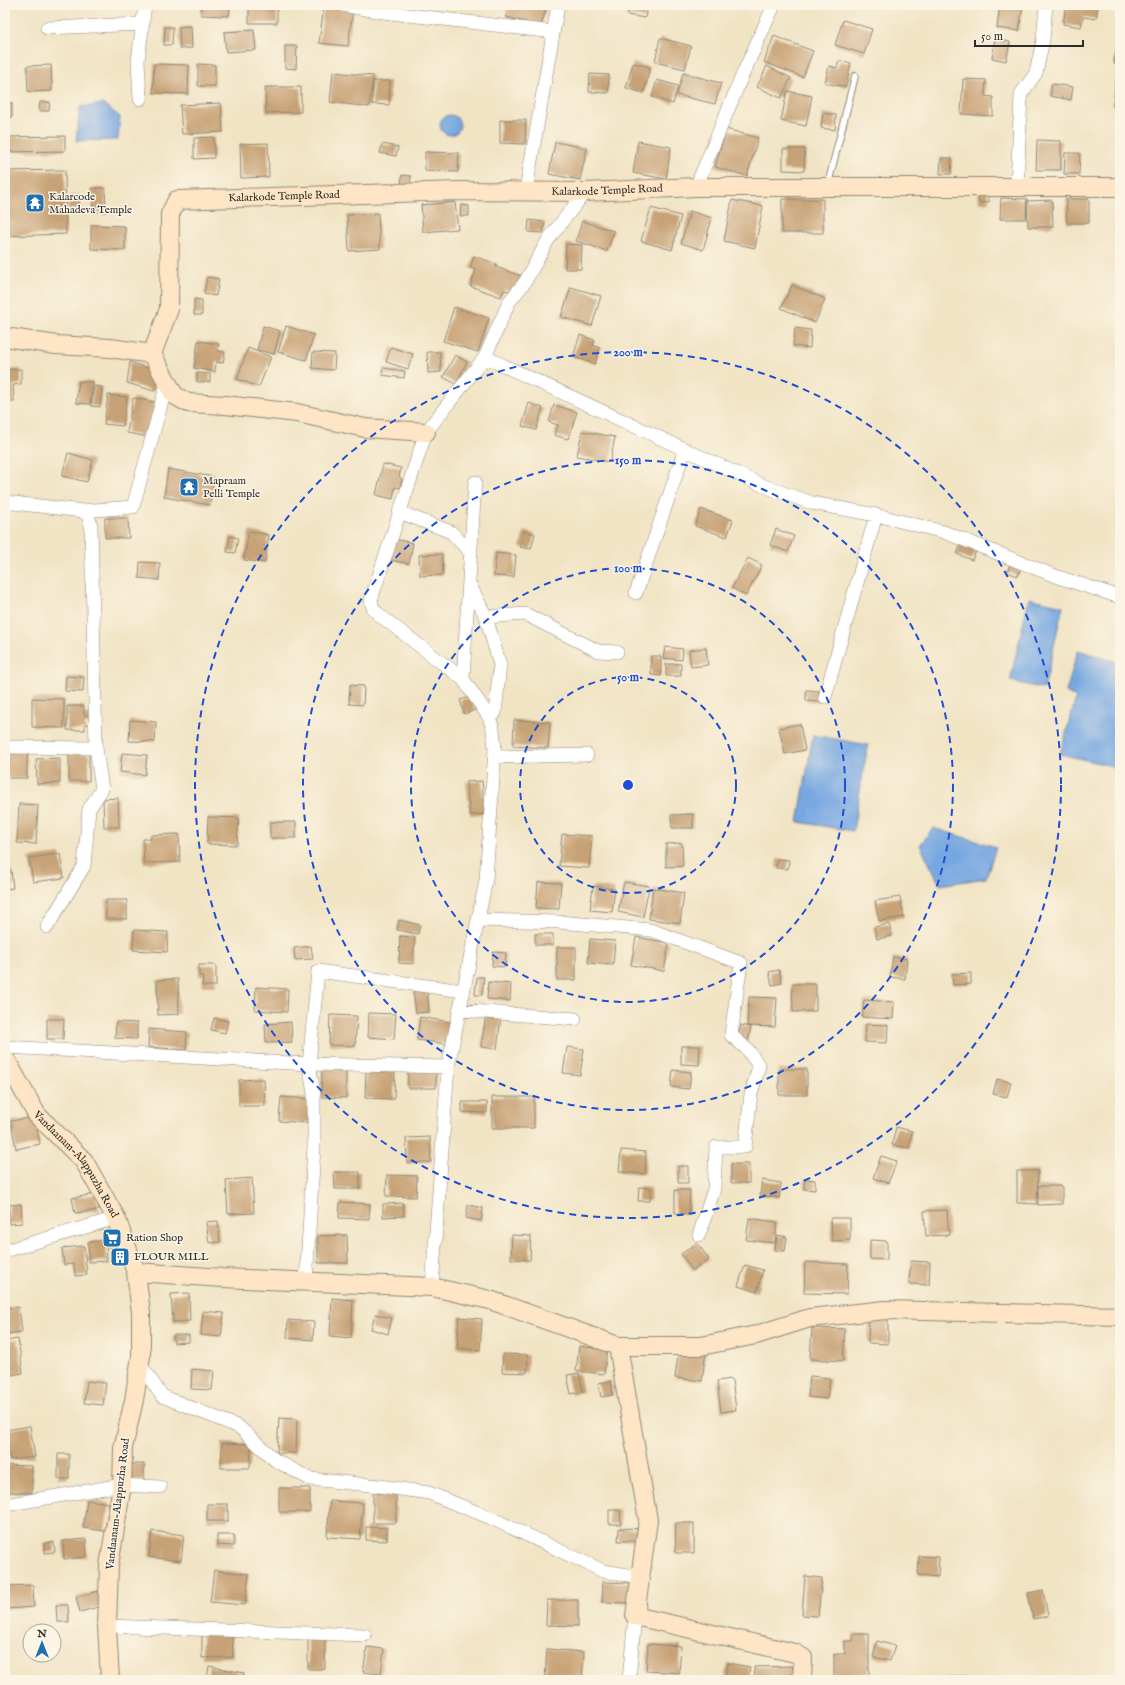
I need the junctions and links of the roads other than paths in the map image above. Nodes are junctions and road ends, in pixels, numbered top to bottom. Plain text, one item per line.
1 (145, 5) edge
2 (342, 5) edge
3 (558, 5) edge
4 (774, 5) edge
5 (1046, 5) edge
6 (143, 24) junction
7 (47, 28) dead end
8 (553, 32) junction
9 (854, 76) dead end
10 (140, 99) dead end
11 (696, 187) junction
12 (1120, 187) edge
13 (828, 188) junction
14 (1017, 188) junction
15 (526, 190) junction
16 (585, 192) junction
17 (5, 337) edge
18 (152, 354) junction
19 (485, 357) junction
20 (167, 383) junction
21 (426, 432) junction
22 (685, 449) junction
23 (475, 482) dead end
24 (5, 502) edge
25 (82, 511) junction
26 (399, 512) junction
27 (876, 515) junction
28 (471, 554) junction
29 (469, 582) junction
30 (636, 593) dead end
31 (1120, 597) edge
32 (486, 617) junction
33 (618, 652) dead end
34 (462, 679) junction
35 (825, 697) dead end
36 (489, 717) junction
37 (5, 747) edge
38 (96, 748) junction
39 (587, 755) dead end
40 (494, 756) junction
41 (479, 920) junction
42 (47, 926) dead end
43 (462, 991) junction
44 (459, 1010) junction
45 (575, 1019) dead end
46 (5, 1047) edge
47 (5, 1058) edge
48 (309, 1064) junction
49 (448, 1067) junction
50 (116, 1218) junction
51 (699, 1235) dead end
52 (5, 1251) edge
53 (136, 1272) junction
54 (306, 1282) junction
55 (432, 1287) junction
56 (1120, 1316) edge
57 (618, 1346) junction
58 (140, 1364) junction
59 (122, 1485) junction
60 (160, 1487) dead end
61 (5, 1505) edge
62 (642, 1577) junction
63 (635, 1616) junction
64 (107, 1626) junction
65 (365, 1635) dead end
66 (110, 1680) edge
67 (630, 1680) edge
68 (802, 1680) edge

1 - 6 street
2 - 8 street
3 - 8 street
4 - 11 street
5 - 14 street
6 - 7 street
6 - 10 street
8 - 15 street
9 - 13 lane
11 - 13 main road, Kalarkode Temple Road
11 - 16 main road, Kalarkode Temple Road
12 - 14 main road, Kalarkode Temple Road
13 - 14 main road, Kalarkode Temple Road
15 - 16 main road, Kalarkode Temple Road
15 - 18 main road, Kalarkode Temple Road
16 - 19 street
17 - 18 main road
18 - 20 main road
19 - 21 street
19 - 22 street
20 - 21 main road
20 - 25 street
21 - 26 street
22 - 27 street
22 - 30 street
23 - 28 street
24 - 25 street
25 - 38 street
26 - 28 street
26 - 34 street
27 - 31 street
27 - 35 street
28 - 29 street
29 - 32 street
29 - 34 street
32 - 33 street
32 - 36 street
34 - 36 street
36 - 40 street
37 - 38 street
38 - 42 street
39 - 40 street
40 - 41 street
41 - 43 street
41 - 51 street
43 - 44 street
43 - 48 street
44 - 45 street
44 - 49 street
46 - 48 street
47 - 50 main road, Vandaanam-Alappuzha Road
48 - 49 street
48 - 54 street
49 - 55 street
50 - 52 street
50 - 53 main road, Vandaanam-Alappuzha Road
53 - 54 main road
53 - 58 main road, Vandaanam-Alappuzha Road
54 - 55 main road
55 - 57 main road
56 - 57 main road
57 - 62 main road
58 - 59 main road, Vandaanam-Alappuzha Road
58 - 62 street
59 - 60 street
59 - 61 street
59 - 64 main road, Vandaanam-Alappuzha Road
62 - 63 main road
63 - 67 street
63 - 68 main road
64 - 65 street
64 - 66 main road, Vandaanam-Alappuzha Road

